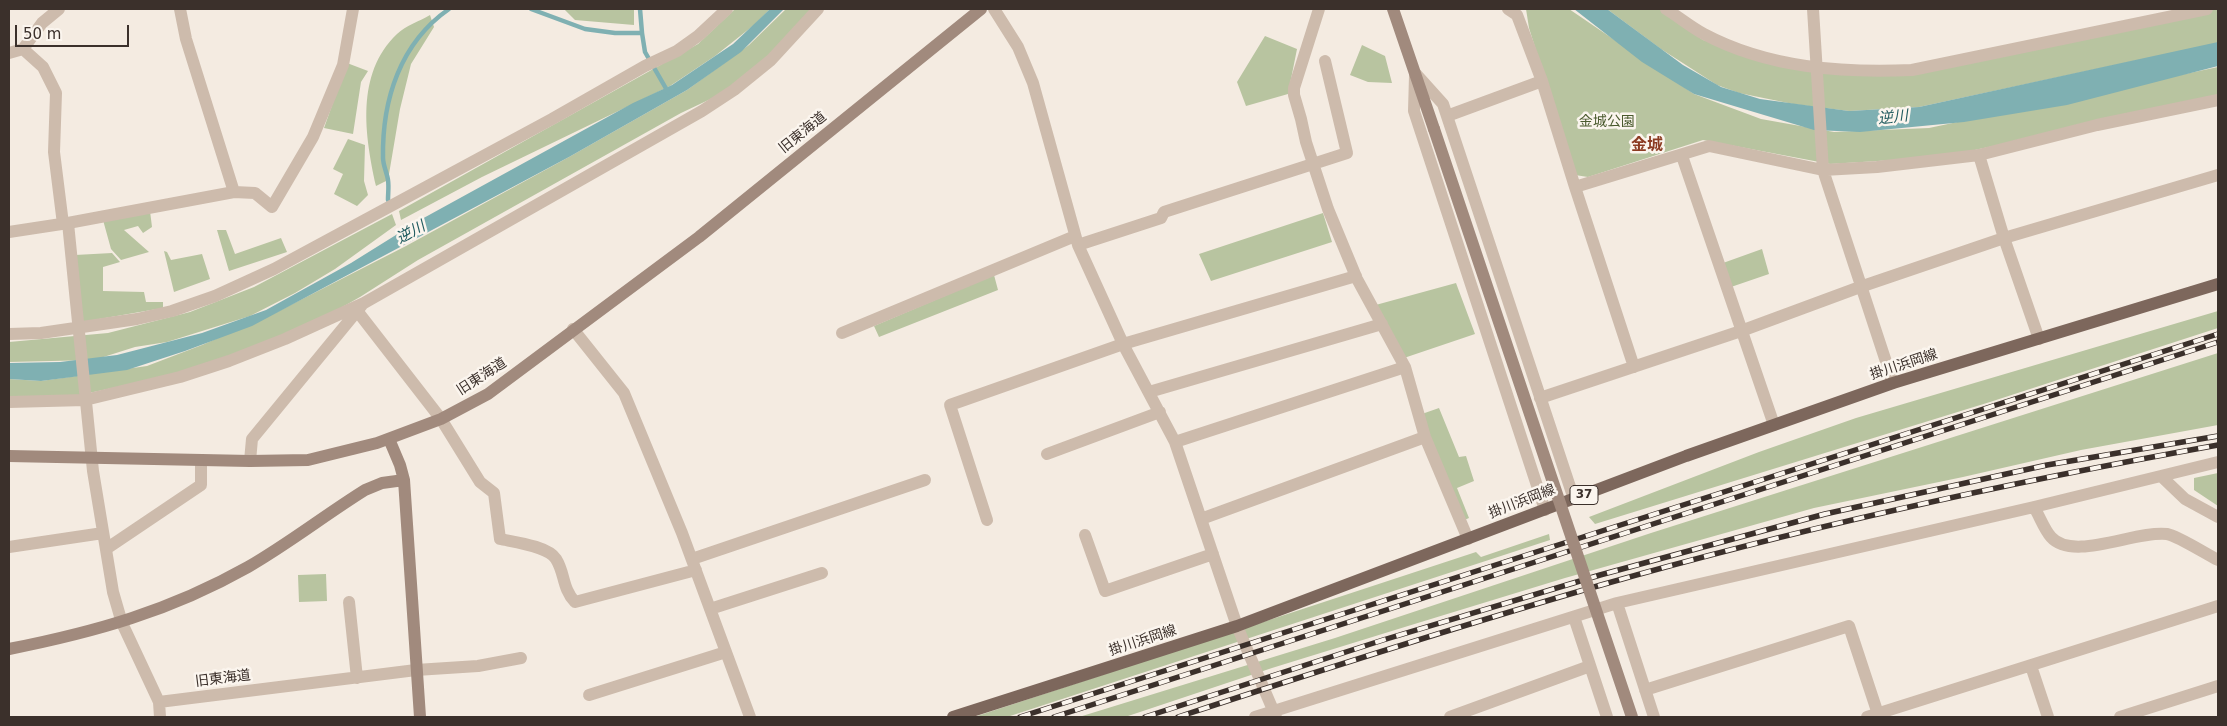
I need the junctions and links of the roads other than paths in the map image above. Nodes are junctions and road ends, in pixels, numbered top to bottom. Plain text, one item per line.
1 (59, 9) edge
2 (180, 9) edge
3 (353, 9) edge
4 (727, 9) edge
5 (818, 9) edge
6 (981, 9) edge
7 (994, 9) edge
8 (1318, 9) edge
9 (1393, 9) edge
10 (1508, 9) edge
11 (1813, 9) edge
12 (2207, 9) edge
13 (1669, 10) edge
14 (2190, 10) edge
15 (2171, 12) edge
16 (23, 49) junction
17 (9, 53) edge
18 (1326, 62) dead end
19 (1817, 68) junction
20 (1416, 74) junction
21 (1542, 81) junction
22 (2218, 100) edge
23 (1447, 116) junction
24 (1979, 155) junction
25 (1682, 156) junction
26 (1312, 164) junction
27 (1823, 170) junction
28 (2218, 175) edge
29 (1575, 187) junction
30 (234, 192) junction
31 (66, 224) junction
32 (9, 232) edge
33 (2004, 238) junction
34 (1077, 241) junction
35 (1356, 276) junction
36 (2218, 284) edge
37 (1860, 287) junction
38 (361, 308) junction
39 (1382, 324) junction
40 (573, 329) junction
41 (78, 330) junction
42 (1742, 331) junction
43 (9, 334) edge
44 (842, 334) dead end
45 (2039, 339) junction
46 (1123, 344) junction
47 (1405, 367) junction
48 (1634, 367) junction
49 (1893, 384) junction
50 (1149, 392) junction
51 (85, 396) junction
52 (1540, 398) junction
53 (9, 402) edge
54 (1160, 412) junction
55 (441, 419) junction
56 (1774, 425) junction
57 (1425, 437) junction
58 (389, 439) junction
59 (1175, 442) junction
60 (1047, 454) dead end
61 (9, 456) edge
62 (92, 458) junction
63 (201, 460) junction
64 (250, 462) junction
65 (2218, 462) edge
66 (2162, 477) junction
67 (404, 480) junction
68 (925, 480) dead end
69 (1574, 499) junction
70 (2034, 507) junction
71 (1544, 510) junction
72 (2218, 516) edge
73 (1201, 519) junction
74 (988, 520) dead end
75 (103, 533) junction
76 (1085, 535) dead end
77 (1468, 539) junction
78 (9, 547) edge
79 (106, 549) junction
80 (1213, 554) junction
81 (2218, 560) edge
82 (694, 565) junction
83 (822, 573) dead end
84 (349, 602) dead end
85 (1618, 603) junction
86 (2218, 606) edge
87 (710, 609) junction
88 (1574, 617) junction
89 (122, 623) junction
90 (1238, 626) junction
91 (9, 649) edge
92 (726, 652) junction
93 (521, 658) dead end
94 (1590, 666) junction
95 (2031, 666) junction
96 (416, 670) junction
97 (356, 678) junction
98 (2218, 686) edge
99 (1645, 690) junction
100 (589, 695) dead end
101 (159, 702) junction
102 (1275, 714) edge
103 (1873, 715) edge
104 (160, 717) edge
105 (420, 717) edge
106 (750, 717) edge
107 (953, 717) edge
108 (1258, 717) edge
109 (1450, 717) edge
110 (1607, 717) edge
111 (1632, 717) edge
112 (1654, 717) edge
113 (2048, 717) edge
114 (2120, 717) edge

1 - 16 street
2 - 30 street
3 - 30 street
4 - 41 street
5 - 38 street
6 - 40 street, 旧東海道
7 - 34 street
8 - 26 street
9 - 20 street
10 - 21 street
11 - 19 street
12 - 14 street
13 - 19 street
14 - 15 street
15 - 19 street
16 - 17 street
16 - 31 street
18 - 26 street
19 - 27 street
20 - 23 street
20 - 71 street
20 - 111 street, bridge
21 - 23 street
21 - 29 street
22 - 24 street
23 - 52 street
24 - 27 street
24 - 33 street
25 - 27 street
25 - 29 street
25 - 42 street
26 - 34 street
26 - 35 street
27 - 37 street
28 - 33 street
29 - 48 street
30 - 31 street
31 - 32 street
31 - 41 street
33 - 37 street
33 - 45 street
34 - 44 street
34 - 46 street
35 - 39 street
35 - 46 street
36 - 45 main road, 掛川浜岡線 / 37
37 - 42 street
37 - 49 street
38 - 51 street
38 - 55 street
38 - 64 street
39 - 47 street
39 - 50 street
40 - 55 street, 旧東海道
40 - 82 street
41 - 43 street
41 - 51 street
42 - 48 street
42 - 56 street
45 - 49 main road, 掛川浜岡線 / 37
46 - 50 street
46 - 74 street
47 - 57 street
47 - 59 street
48 - 52 street
49 - 56 main road, 掛川浜岡線 / 37
50 - 54 street
51 - 53 street
51 - 62 street
52 - 69 street
54 - 59 street
54 - 60 street
55 - 58 street, 旧東海道
55 - 82 street
56 - 69 main road, 掛川浜岡線 / 37
57 - 73 street
57 - 77 street
58 - 64 street, 旧東海道
58 - 67 street
59 - 73 street
61 - 62 street, 旧東海道
62 - 63 street, 旧東海道
62 - 75 street
63 - 64 street, 旧東海道
63 - 79 street
65 - 66 street
66 - 70 street
66 - 72 street
67 - 89 street
67 - 96 street
68 - 82 street
69 - 71 main road, 掛川浜岡線 / 37
70 - 81 street
70 - 85 street
71 - 77 main road, 掛川浜岡線 / 37
73 - 80 street
75 - 78 street
75 - 79 street
76 - 80 street
77 - 90 main road, 掛川浜岡線 / 37
79 - 89 street
80 - 90 street
82 - 87 street
83 - 87 street
84 - 97 street
85 - 88 street
85 - 99 street
86 - 95 street
87 - 92 street
88 - 94 street
88 - 102 street
89 - 91 street
89 - 101 street
90 - 102 street
90 - 107 main road, 掛川浜岡線 / 37
92 - 100 street
92 - 106 street
93 - 96 street, 旧東海道
94 - 109 street
94 - 110 street
95 - 103 street
95 - 113 street
96 - 97 street, 旧東海道
96 - 105 street
97 - 101 street, 旧東海道
98 - 114 street
99 - 103 street
99 - 112 street
101 - 104 street
102 - 108 street

